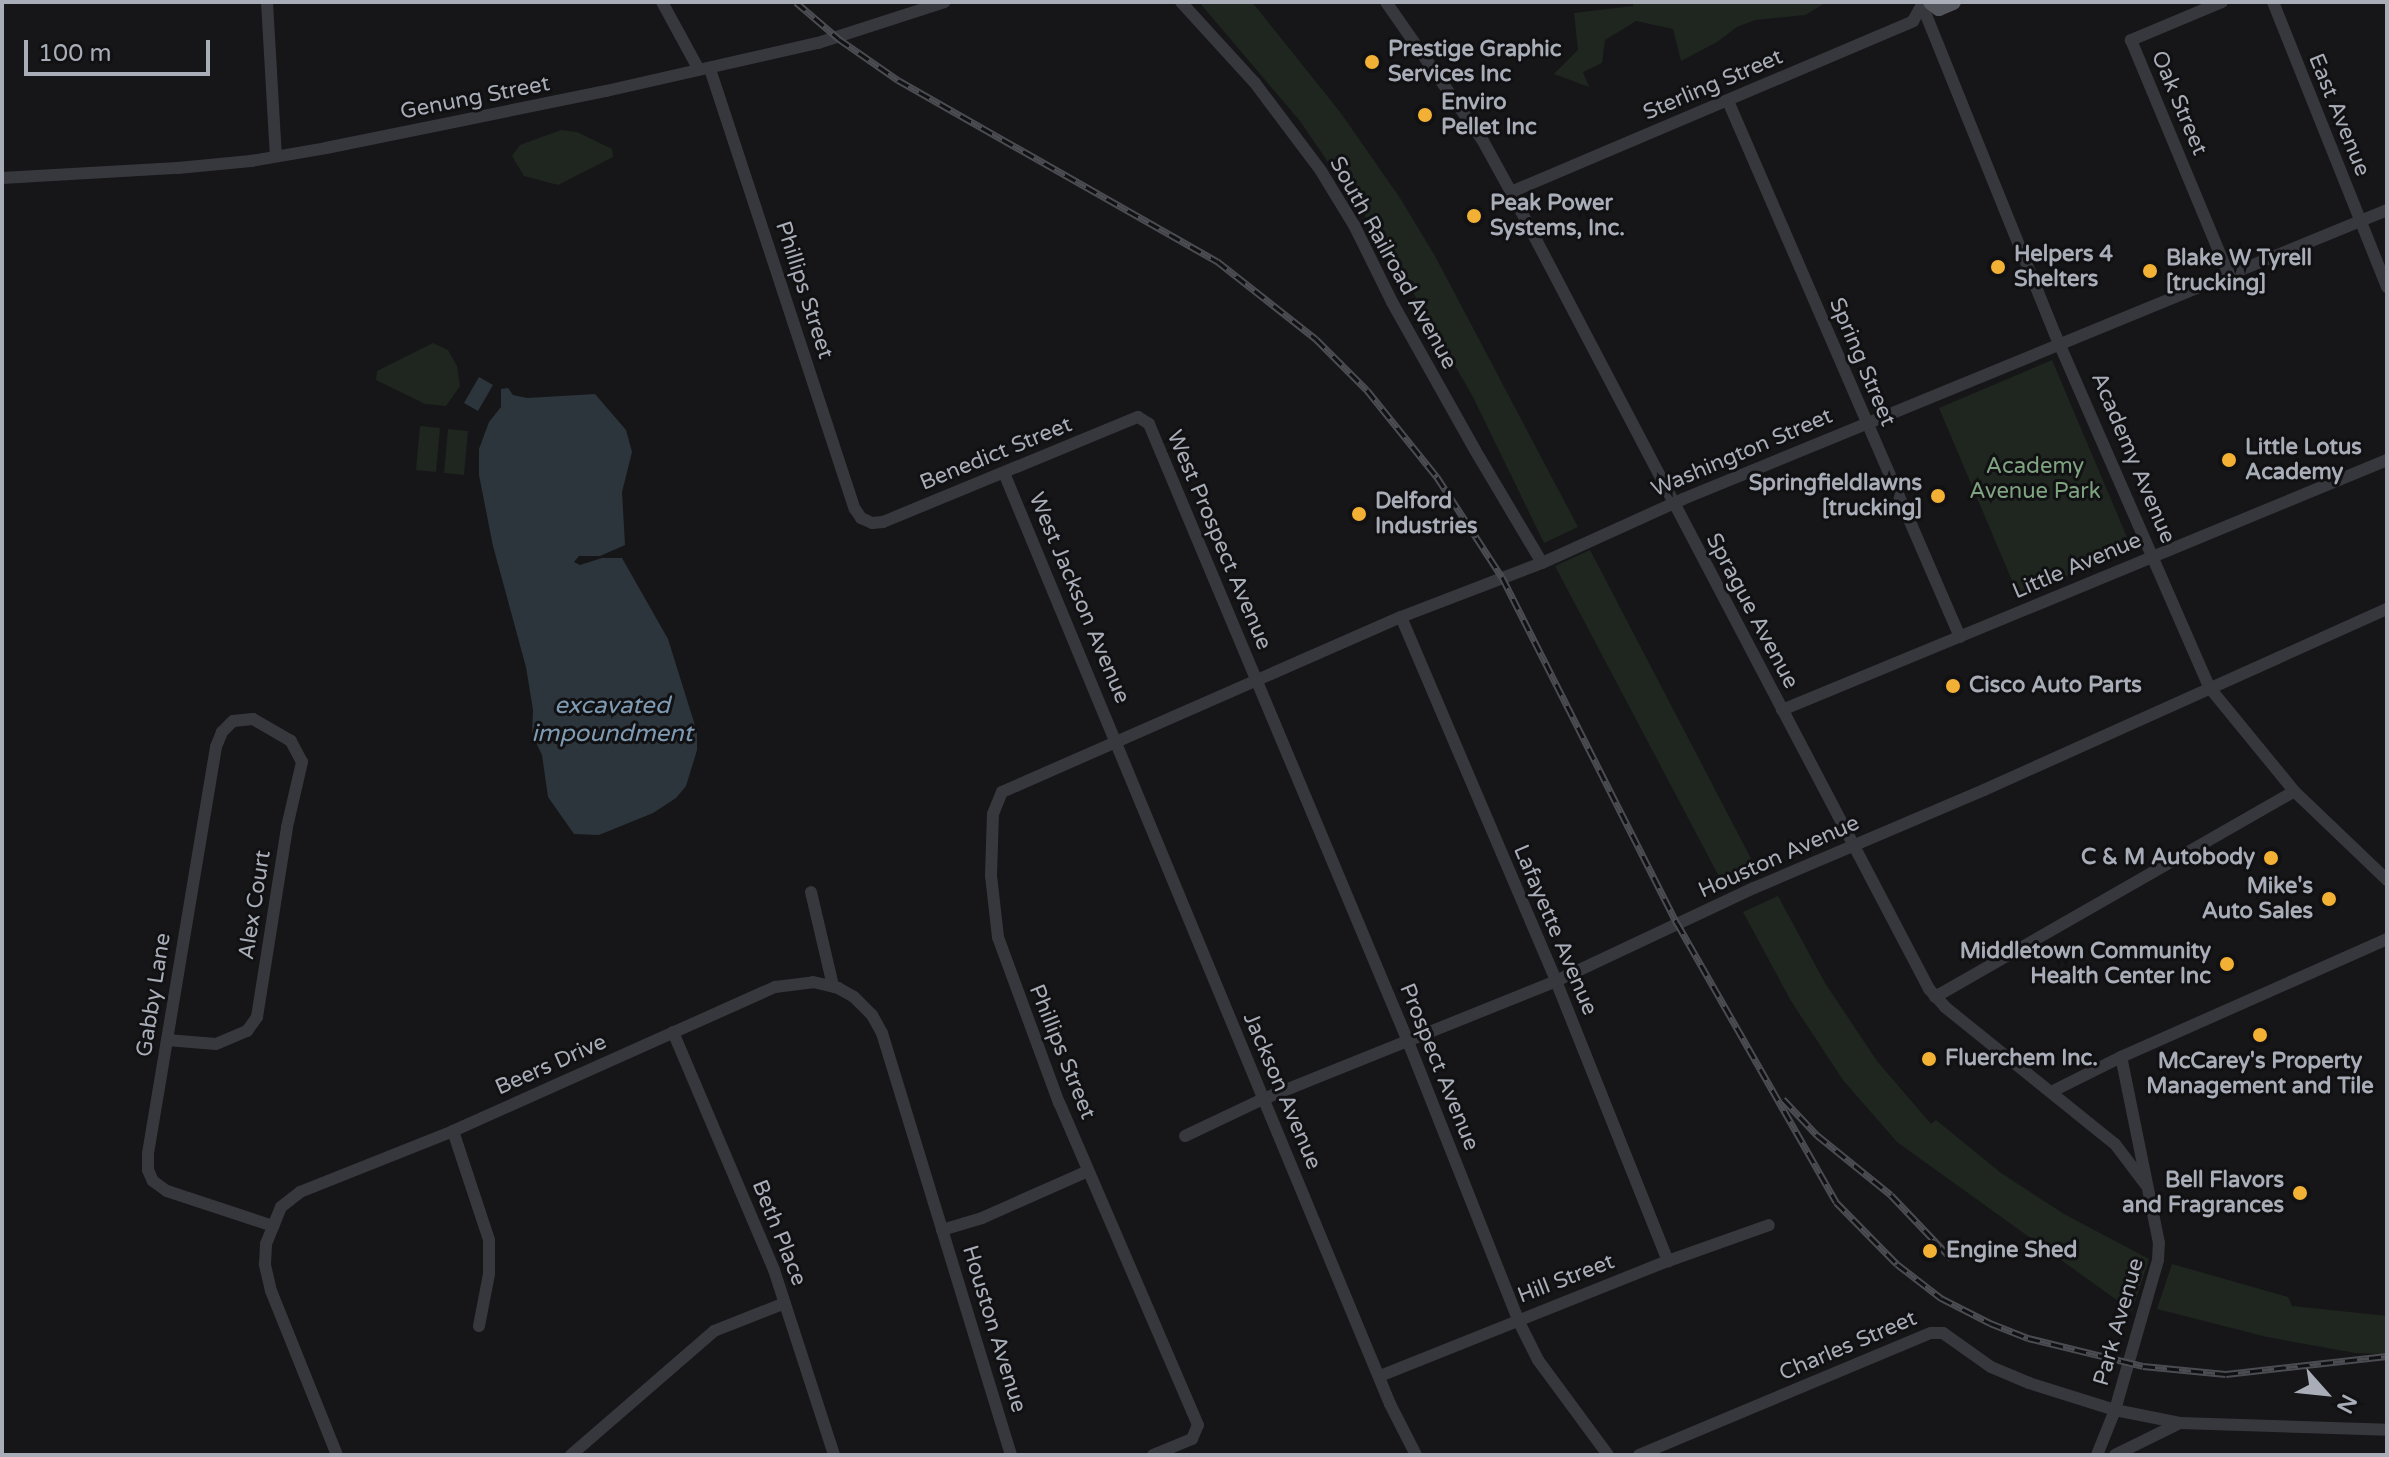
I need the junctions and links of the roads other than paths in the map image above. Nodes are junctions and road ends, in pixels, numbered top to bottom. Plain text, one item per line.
1 (267, 2) edge
2 (662, 2) edge
3 (945, 2) edge
4 (1181, 2) edge
5 (1386, 2) edge
6 (1953, 2) edge
7 (2222, 2) edge
8 (2273, 2) edge
9 (1926, 3) edge
10 (704, 69) junction
11 (1728, 101) junction
12 (276, 156) junction
13 (2, 178) edge
14 (1511, 192) junction
15 (2387, 210) edge
16 (2358, 220) junction
17 (2228, 273) junction
18 (2387, 287) edge
19 (2060, 343) junction
20 (1141, 417) joint
21 (1866, 423) junction
22 (2387, 460) edge
23 (1004, 473) junction
24 (1672, 503) junction
25 (866, 521) joint
26 (2150, 556) junction
27 (1542, 563) junction
28 (2387, 609) edge
29 (1401, 617) junction
30 (1960, 637) junction
31 (1257, 680) junction
32 (2209, 687) junction
33 (1782, 710) junction
34 (260, 722) joint
35 (1116, 740) junction
36 (2294, 791) junction
37 (1855, 846) junction
38 (2387, 880) edge
39 (811, 892) dead end
40 (2387, 939) edge
41 (1556, 981) junction
42 (833, 986) junction
43 (1935, 997) junction
44 (673, 1032) junction
45 (1407, 1039) junction
46 (167, 1040) junction
47 (2121, 1057) junction
48 (2051, 1092) junction
49 (1263, 1099) junction
50 (453, 1131) junction
51 (1185, 1136) dead end
52 (1088, 1171) junction
53 (2146, 1185) junction
54 (1769, 1225) dead end
55 (273, 1226) junction
56 (942, 1230) junction
57 (1668, 1261) junction
58 (785, 1303) junction
59 (1518, 1320) junction
60 (479, 1326) dead end
61 (1380, 1376) junction
62 (2115, 1410) junction
63 (2180, 1423) junction
64 (2387, 1430) edge
65 (337, 1455) edge
66 (571, 1455) edge
67 (834, 1455) edge
68 (1011, 1455) edge
69 (1153, 1455) edge
70 (1416, 1455) edge
71 (1608, 1455) edge
72 (1639, 1455) edge
73 (2097, 1455) edge
74 (2115, 1455) edge

1 - 12 street
2 - 10 street, Phillips Street
3 - 10 street, Genung Street
4 - 27 street, South Railroad Avenue
5 - 14 street, Sprague Avenue
6 - 9 main road
7 - 17 street, Oak Street
8 - 16 street, East Avenue
9 - 11 street, Sterling Street
9 - 19 street, Academy Avenue
10 - 12 street, Genung Street
10 - 25 street, Phillips Street
11 - 14 street, Sterling Street
11 - 21 street, Spring Street
12 - 13 street, Genung Street
14 - 24 street, Sprague Avenue
15 - 16 street, Washington Street
16 - 17 street, Washington Street
16 - 18 street, East Avenue
17 - 19 street, Washington Street
19 - 21 street, Washington Street
19 - 26 street, Academy Avenue
20 - 23 street, Benedict Street
20 - 31 street, West Prospect Avenue
21 - 24 street, Washington Street
21 - 30 street, Spring Street
22 - 26 street, Little Avenue
23 - 25 street, Benedict Street
23 - 35 street, West Jackson Avenue
24 - 27 street, Washington Street
24 - 33 street, Sprague Avenue
26 - 30 street, Little Avenue
26 - 32 street, Academy Avenue
27 - 29 street, Washington Street
28 - 32 street, Houston Avenue
29 - 31 street, Washington Street
29 - 41 street, Lafayette Avenue
30 - 33 street, Little Avenue
31 - 35 street, Washington Street
31 - 45 street, Prospect Avenue
32 - 36 street, Academy Avenue
32 - 37 street, Houston Avenue
33 - 37 street, Sprague Avenue
34 - 46 street, Gabby Lane
34 - 46 street, Alex Court
35 - 49 street, Jackson Avenue
35 - 52 street, Phillips Street
36 - 38 street, Academy Avenue
36 - 43 street
37 - 41 street, Houston Avenue
37 - 43 street, Sprague Avenue
39 - 42 street
40 - 47 street
41 - 45 street, Houston Avenue
41 - 57 street, Lafayette Avenue
42 - 44 street, Beers Drive
42 - 56 street
43 - 48 street, Sprague Avenue
44 - 50 street, Beers Drive
44 - 58 street, Beth Place
45 - 49 street, Houston Avenue
45 - 59 street, Prospect Avenue
46 - 55 street, Gabby Lane
47 - 48 street
47 - 53 street, Park Avenue
48 - 53 street, Sprague Avenue
49 - 51 street, Houston Avenue
49 - 61 street, Jackson Avenue
50 - 55 street, Beers Drive
50 - 60 street
52 - 56 street, Houston Avenue
52 - 69 street, Phillips Street
53 - 62 street, Park Avenue
54 - 57 street, Hill Street
55 - 65 street, Beers Drive
56 - 68 street, Houston Avenue
57 - 59 street, Hill Street
58 - 66 street
58 - 67 street, Beth Place
59 - 61 street, Hill Street
59 - 71 street, Prospect Avenue
61 - 70 street, Jackson Avenue
62 - 63 street, Charles Street
62 - 72 street, Charles Street
62 - 73 street
63 - 64 street, Charles Street
63 - 74 street

